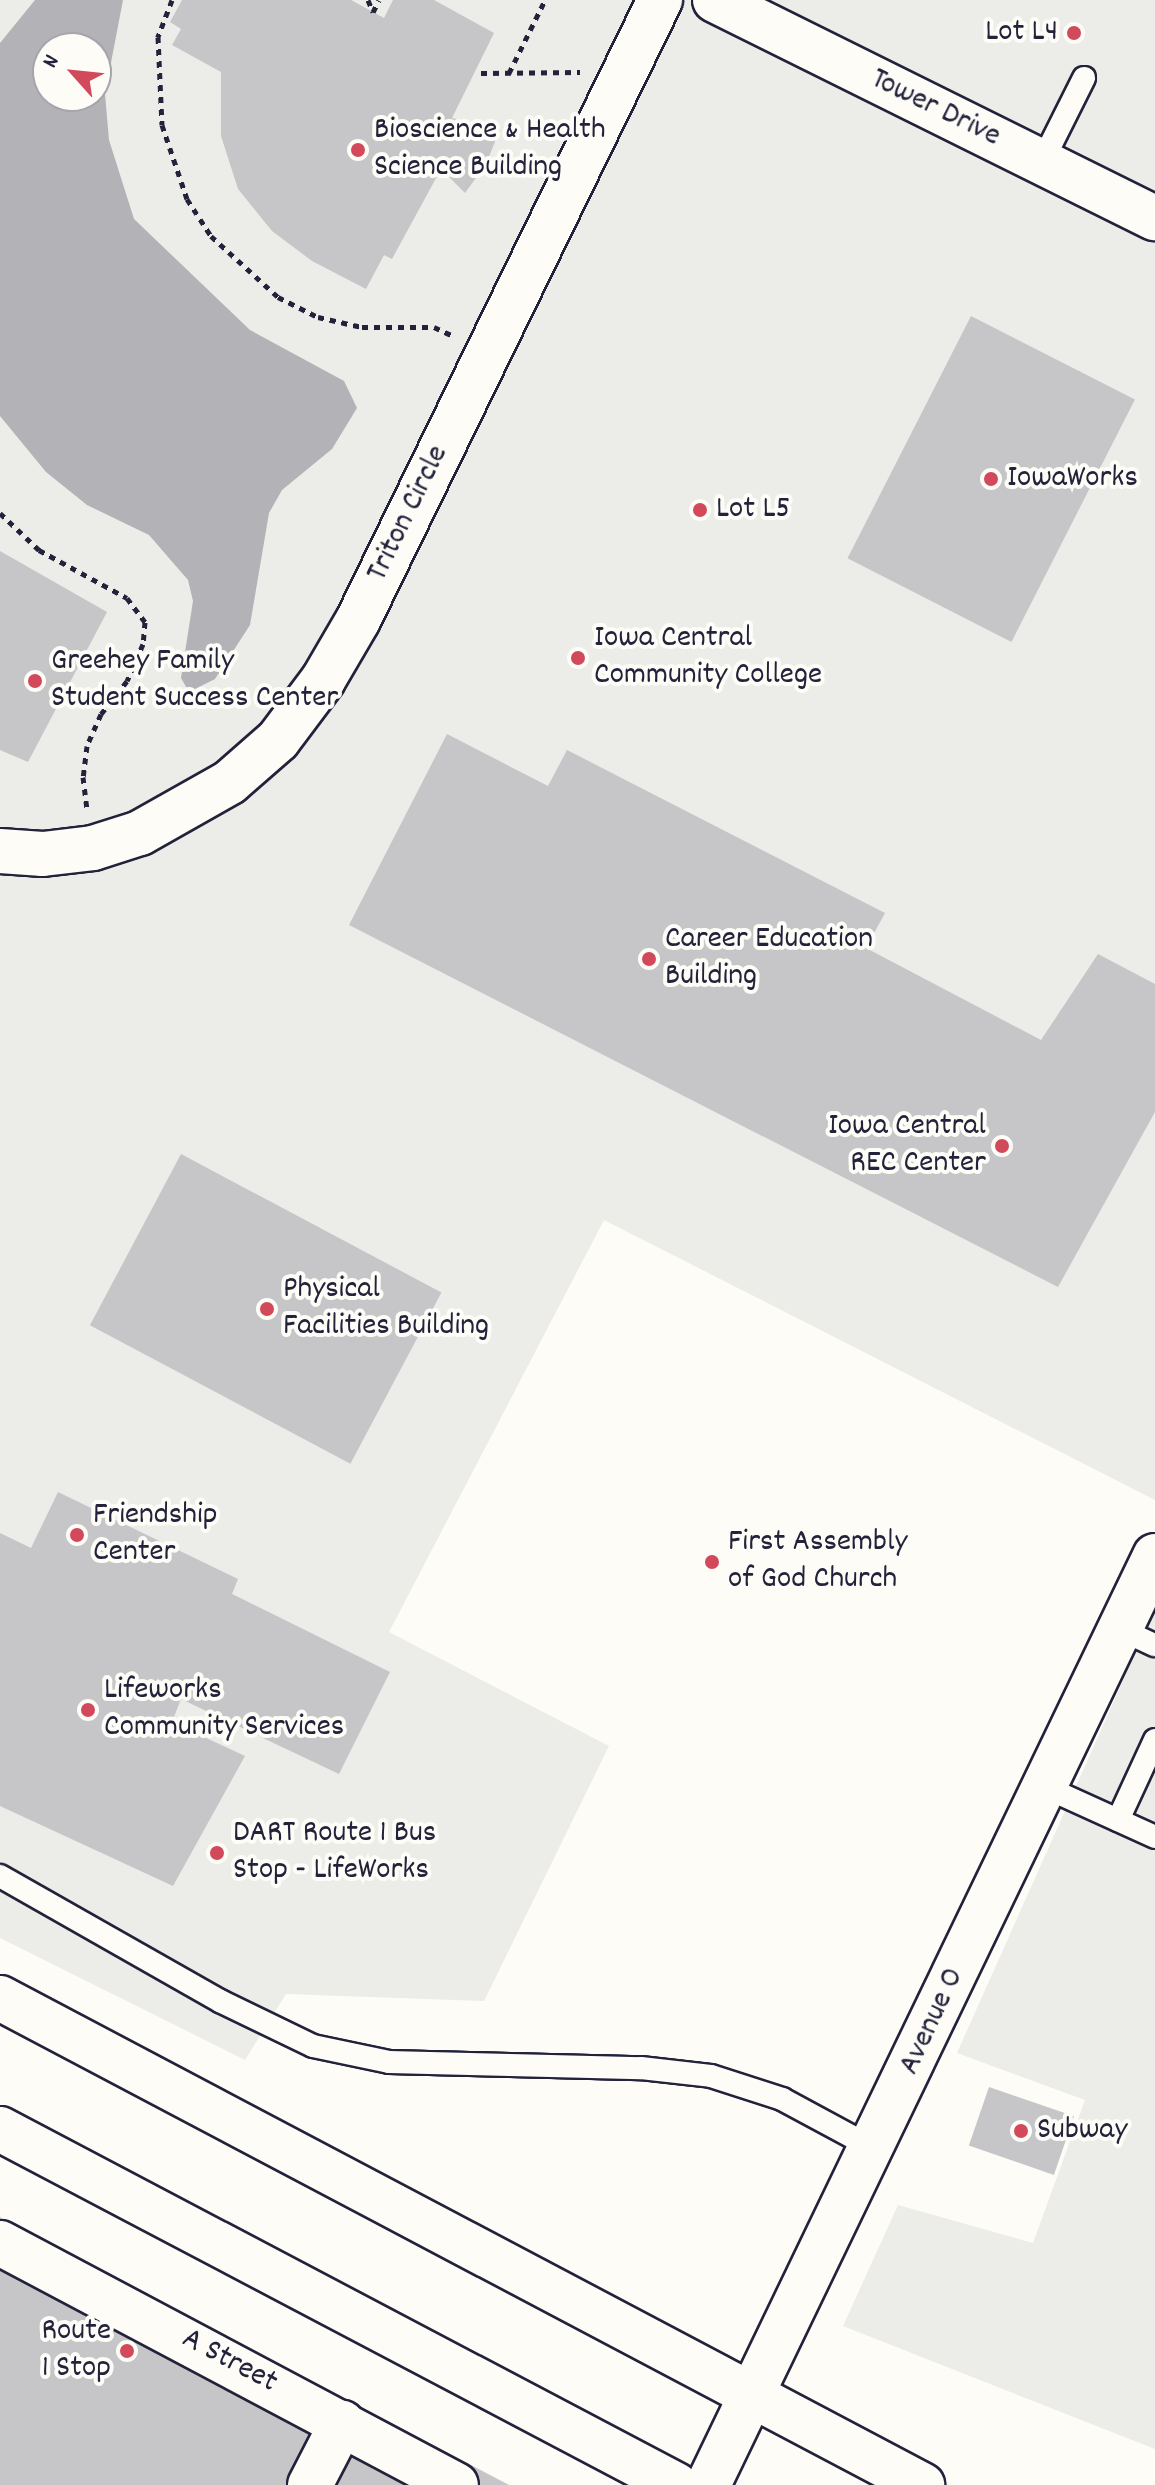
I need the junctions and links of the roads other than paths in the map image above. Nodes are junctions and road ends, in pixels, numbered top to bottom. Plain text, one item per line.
1 (660, 0) edge
2 (715, 0) edge
3 (1084, 78) dead end
4 (1042, 162) junction
5 (1155, 218) edge
6 (0, 851) edge
7 (1155, 1556) edge
8 (1138, 1637) edge
9 (1155, 1740) edge
10 (1045, 1787) junction
11 (1118, 1820) junction
12 (1155, 1837) edge
13 (0, 1876) edge
14 (0, 1998) edge
15 (0, 2129) edge
16 (873, 2148) junction
17 (0, 2243) edge
18 (753, 2395) junction
19 (342, 2423) junction
20 (310, 2485) edge
21 (456, 2485) edge
22 (676, 2485) edge
23 (708, 2485) edge
24 (922, 2485) edge

1 - 6 street, Triton Circle
2 - 4 street, Tower Drive
3 - 4 lane
4 - 5 street, Tower Drive
7 - 8 street, Avenue O
8 - 10 street, Avenue O
9 - 11 lane
10 - 11 lane
10 - 16 street, Avenue O
11 - 12 lane
13 - 16 lane
14 - 18 street
15 - 22 street
16 - 18 street, Avenue O
17 - 19 street, A Street
18 - 23 street, Avenue O
18 - 24 street
19 - 20 street
19 - 21 street, A Street

